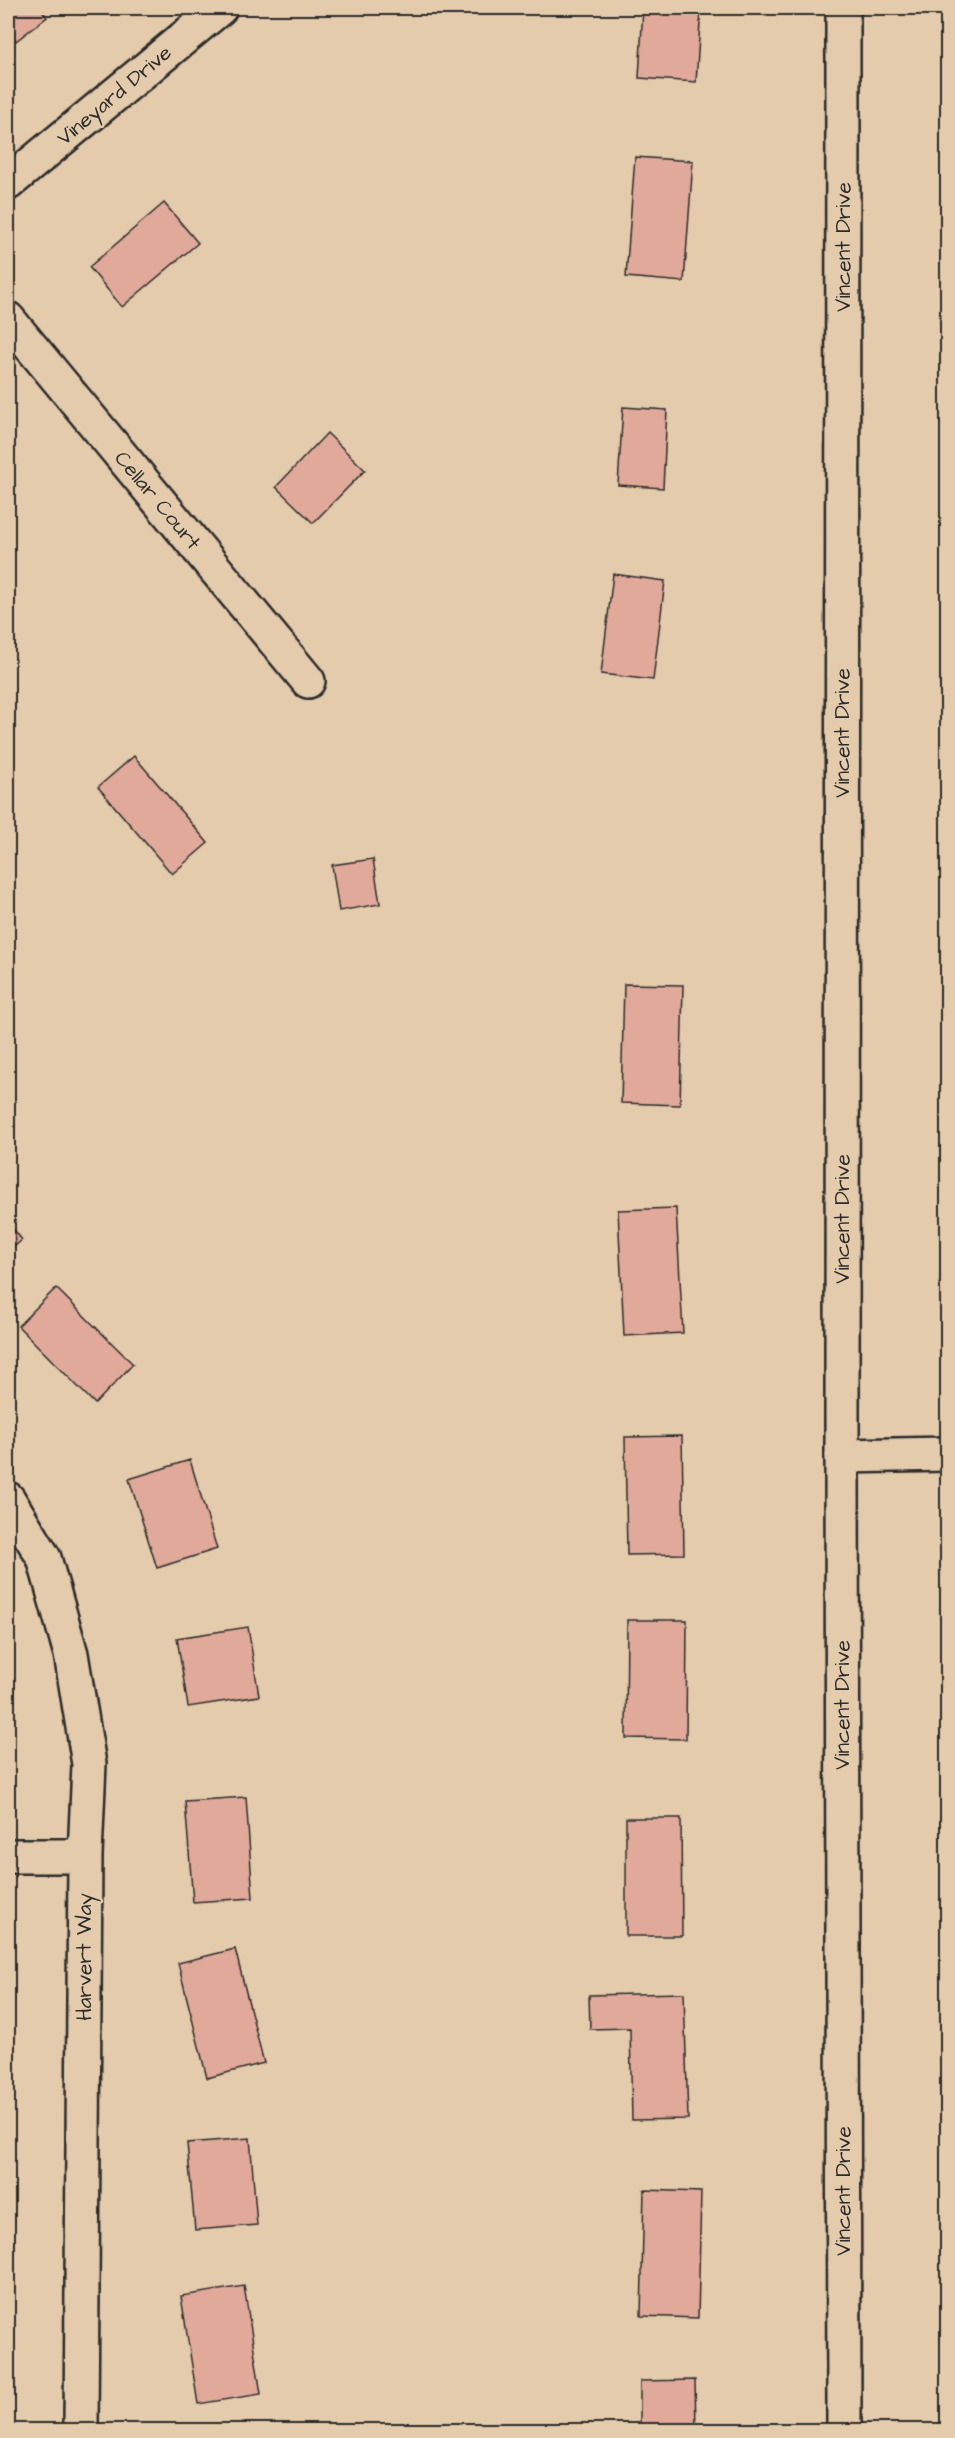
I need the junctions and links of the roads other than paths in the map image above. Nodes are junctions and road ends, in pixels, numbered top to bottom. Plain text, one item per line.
1 (220, 8) edge
2 (843, 8) edge
3 (8, 183) edge
4 (8, 320) edge
5 (308, 681) dead end
6 (948, 1454) edge
7 (842, 1456) junction
8 (8, 1499) edge
9 (8, 1856) edge
10 (85, 1856) junction
11 (81, 2430) edge
12 (844, 2430) edge

1 - 3 street, Vineyard Drive
2 - 7 street, Vincent Drive
4 - 5 street, Cellar Court
6 - 7 street
7 - 12 street, Vincent Drive
8 - 10 street, Harvert Way
9 - 10 street
10 - 11 street, Harvert Way

